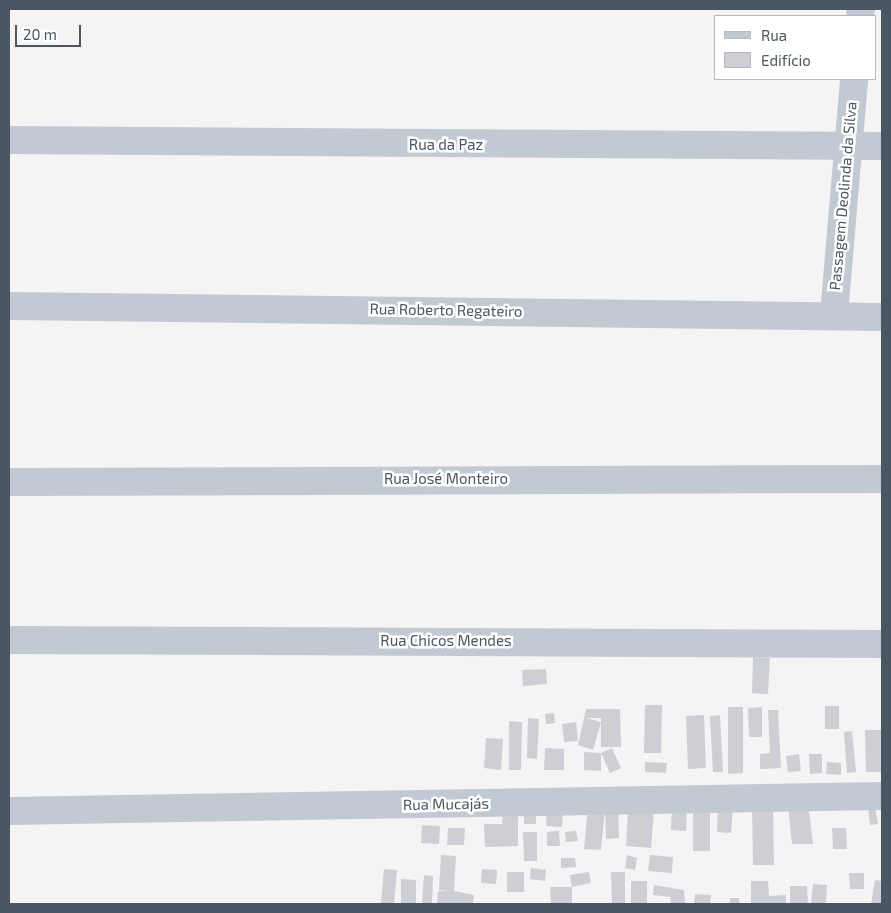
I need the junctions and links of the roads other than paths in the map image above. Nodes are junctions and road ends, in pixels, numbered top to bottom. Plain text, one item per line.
1 (854, 80) edge
2 (9, 140) edge
3 (846, 144) junction
4 (882, 146) edge
5 (9, 306) edge
6 (834, 314) junction
7 (882, 317) edge
8 (882, 479) edge
9 (9, 482) edge
10 (9, 640) edge
11 (882, 644) edge
12 (882, 796) edge
13 (9, 811) edge

1 - 3 street, Passagem Deolinda da Silva
2 - 3 street, Rua da Paz
3 - 4 street, Rua da Paz
3 - 6 street, Passagem Deolinda da Silva
5 - 6 street, Rua Roberto Regateiro
6 - 7 street, Rua Roberto Regateiro
8 - 9 street, Rua José Monteiro
10 - 11 street, Rua Chicos Mendes
12 - 13 street, Rua Mucajás

